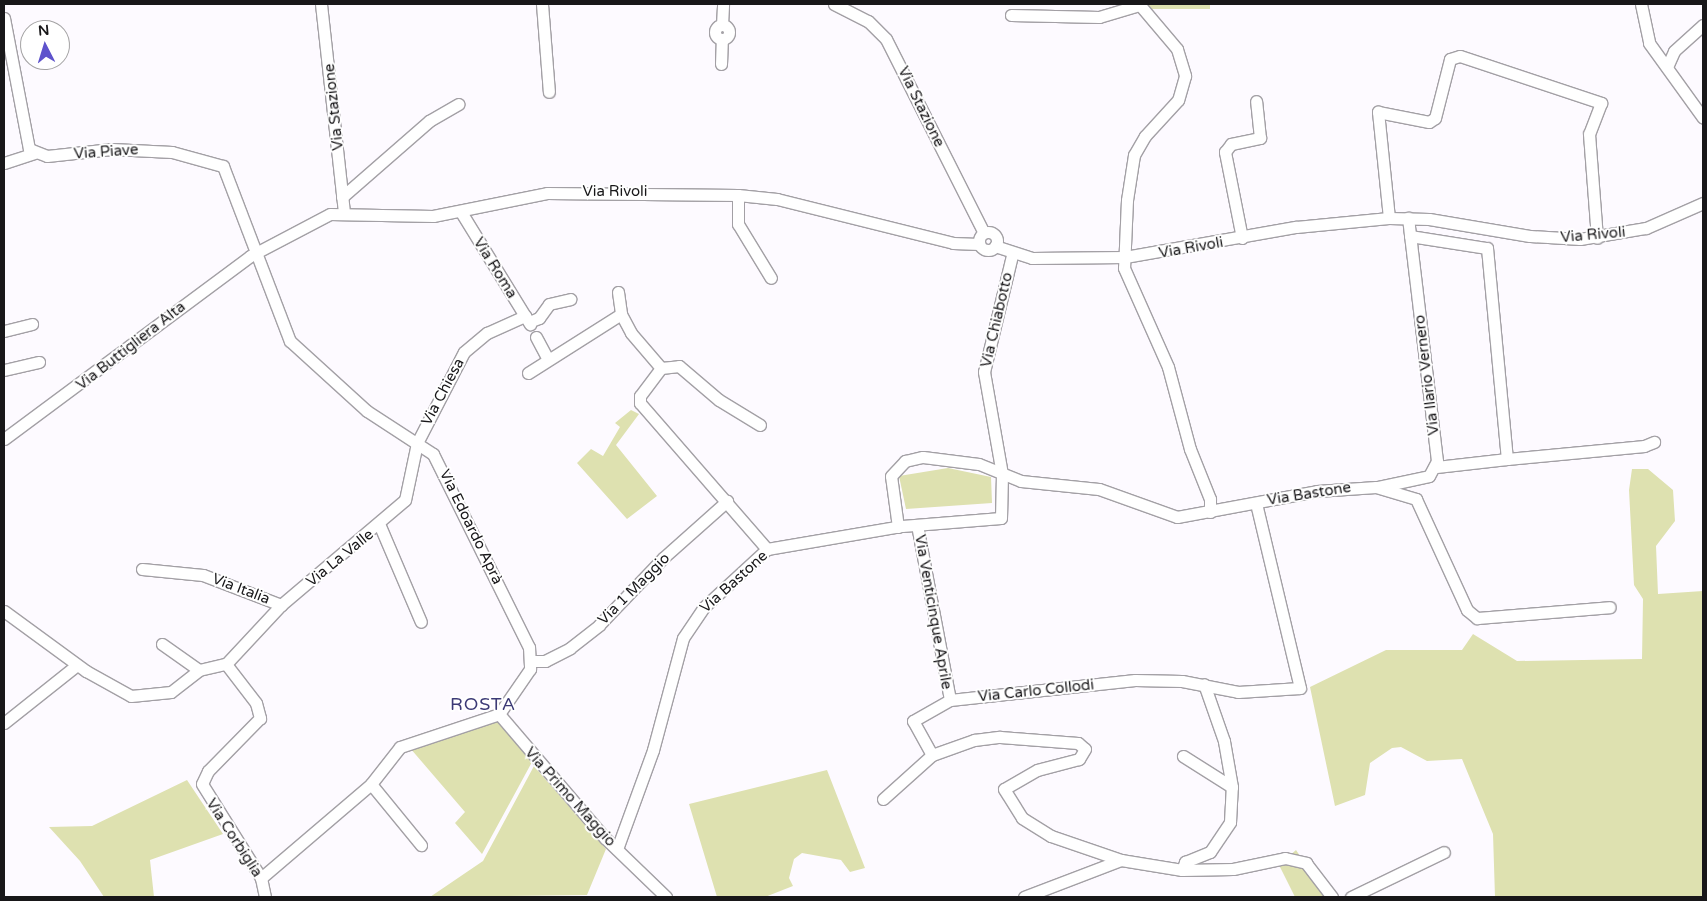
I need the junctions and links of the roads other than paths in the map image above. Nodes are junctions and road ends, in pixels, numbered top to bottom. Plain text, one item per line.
1 (321, 4) edge
2 (542, 4) edge
3 (724, 4) edge
4 (834, 4) edge
5 (1139, 4) edge
6 (1641, 4) edge
7 (1010, 15) dead end
8 (4, 18) edge
9 (1703, 25) edge
10 (721, 64) dead end
11 (1667, 67) junction
12 (550, 92) dead end
13 (1256, 101) dead end
14 (458, 104) dead end
15 (1703, 118) edge
16 (34, 153) junction
17 (4, 163) edge
18 (738, 195) junction
19 (342, 197) junction
20 (1703, 204) edge
21 (344, 211) junction
22 (461, 212) junction
23 (1389, 218) junction
24 (1408, 218) junction
25 (1410, 236) junction
26 (1242, 238) junction
27 (1597, 238) junction
28 (982, 239) junction
29 (995, 246) joint
30 (256, 252) junction
31 (1012, 256) junction
32 (1125, 257) junction
33 (771, 278) dead end
34 (618, 292) dead end
35 (570, 299) dead end
36 (621, 314) junction
37 (528, 321) junction
38 (32, 324) dead end
39 (4, 331) edge
40 (536, 336) dead end
41 (547, 358) junction
42 (39, 362) dead end
43 (661, 366) junction
44 (4, 370) edge
45 (528, 373) dead end
46 (760, 425) dead end
47 (4, 439) edge
48 (1654, 442) dead end
49 (417, 443) junction
50 (1507, 459) junction
51 (1436, 468) junction
52 (1002, 474) junction
53 (1376, 487) junction
54 (727, 501) junction
55 (1256, 503) junction
56 (1210, 512) junction
57 (918, 525) junction
58 (380, 526) junction
59 (898, 527) junction
60 (767, 549) junction
61 (142, 569) dead end
62 (281, 605) junction
63 (1610, 607) dead end
64 (6, 613) edge
65 (421, 622) dead end
66 (162, 644) dead end
67 (531, 661) junction
68 (226, 664) junction
69 (77, 665) junction
70 (199, 670) junction
71 (1204, 684) junction
72 (950, 700) junction
73 (499, 714) junction
74 (4, 723) edge
75 (932, 755) junction
76 (1183, 756) dead end
77 (371, 784) junction
78 (1232, 787) junction
79 (883, 798) dead end
80 (421, 845) dead end
81 (617, 849) junction
82 (1444, 852) dead end
83 (1121, 860) junction
84 (1182, 870) junction
85 (261, 878) junction
86 (265, 897) edge
87 (666, 897) edge
88 (1024, 897) edge
89 (1332, 897) edge
90 (1351, 897) edge

1 - 19 street, Via Stazione
2 - 12 street
3 - 10 street
4 - 28 street, Via Stazione
5 - 7 street
5 - 32 street
6 - 11 street
8 - 16 street
9 - 11 street
11 - 15 street
13 - 26 street
14 - 19 street
16 - 17 street
16 - 30 street, Via Piave
18 - 22 street, Via Rivoli
18 - 28 street, Via Rivoli
18 - 33 street
19 - 21 street, Via Stazione
20 - 27 street, Via Rivoli
21 - 22 street, Via Rivoli
21 - 30 street, Via Rivoli
22 - 37 street, Via Roma
23 - 24 street, Via Rivoli
23 - 26 street, Via Rivoli
23 - 27 street
24 - 25 street, Via Ilario Vernero
24 - 27 street, Via Rivoli
25 - 50 street
25 - 51 street, Via Ilario Vernero
26 - 32 street, Via Rivoli
28 - 29 street, Via Stazione
29 - 31 street, Via Rivoli
30 - 47 street, Via Buttigliera Alta
30 - 49 street, Via Edoardo Aprà
31 - 32 street, Via Rivoli
31 - 52 street, Via Chiabotto
32 - 56 street
34 - 36 street
35 - 37 street, Via Chiesa
36 - 41 street
36 - 43 street
37 - 49 street, Via Chiesa
38 - 39 street
40 - 41 street
41 - 45 street
42 - 44 street
43 - 46 street
43 - 54 street
48 - 50 street
49 - 58 street, Via Chiesa
49 - 67 street, Via Edoardo Aprà
50 - 51 street
51 - 53 street
52 - 56 street, Via Bastone
52 - 57 street, Via Bastone
52 - 59 street, Via Bastone
53 - 55 street, Via Bastone
53 - 63 street, Via Bastone
54 - 60 street
54 - 67 street, Via 1 Maggio
55 - 56 street, Via Bastone
55 - 71 street, Via Carlo Collodi
57 - 59 street, Via Bastone
57 - 72 street, Via Venticinque Aprile
58 - 62 street, Via La Valle
58 - 65 street, Via La Valle
59 - 60 street, Via Bastone
60 - 81 street, Via Bastone
61 - 62 street, Via Italia
62 - 68 street, Via La Valle
64 - 69 street
66 - 70 street
67 - 73 street
68 - 70 street
68 - 85 street, Via Corbiglia
69 - 70 street
69 - 74 street
71 - 72 street, Via Carlo Collodi
71 - 78 street
72 - 75 street, Via Carlo Collodi
73 - 77 street
73 - 81 street, Via Primo Maggio
75 - 79 street
75 - 83 street
76 - 78 street
77 - 80 street
77 - 85 street
78 - 84 street
81 - 87 street, Via Primo Maggio
82 - 90 street
83 - 84 street
83 - 88 street
84 - 89 street
85 - 86 street, Via Corbiglia

